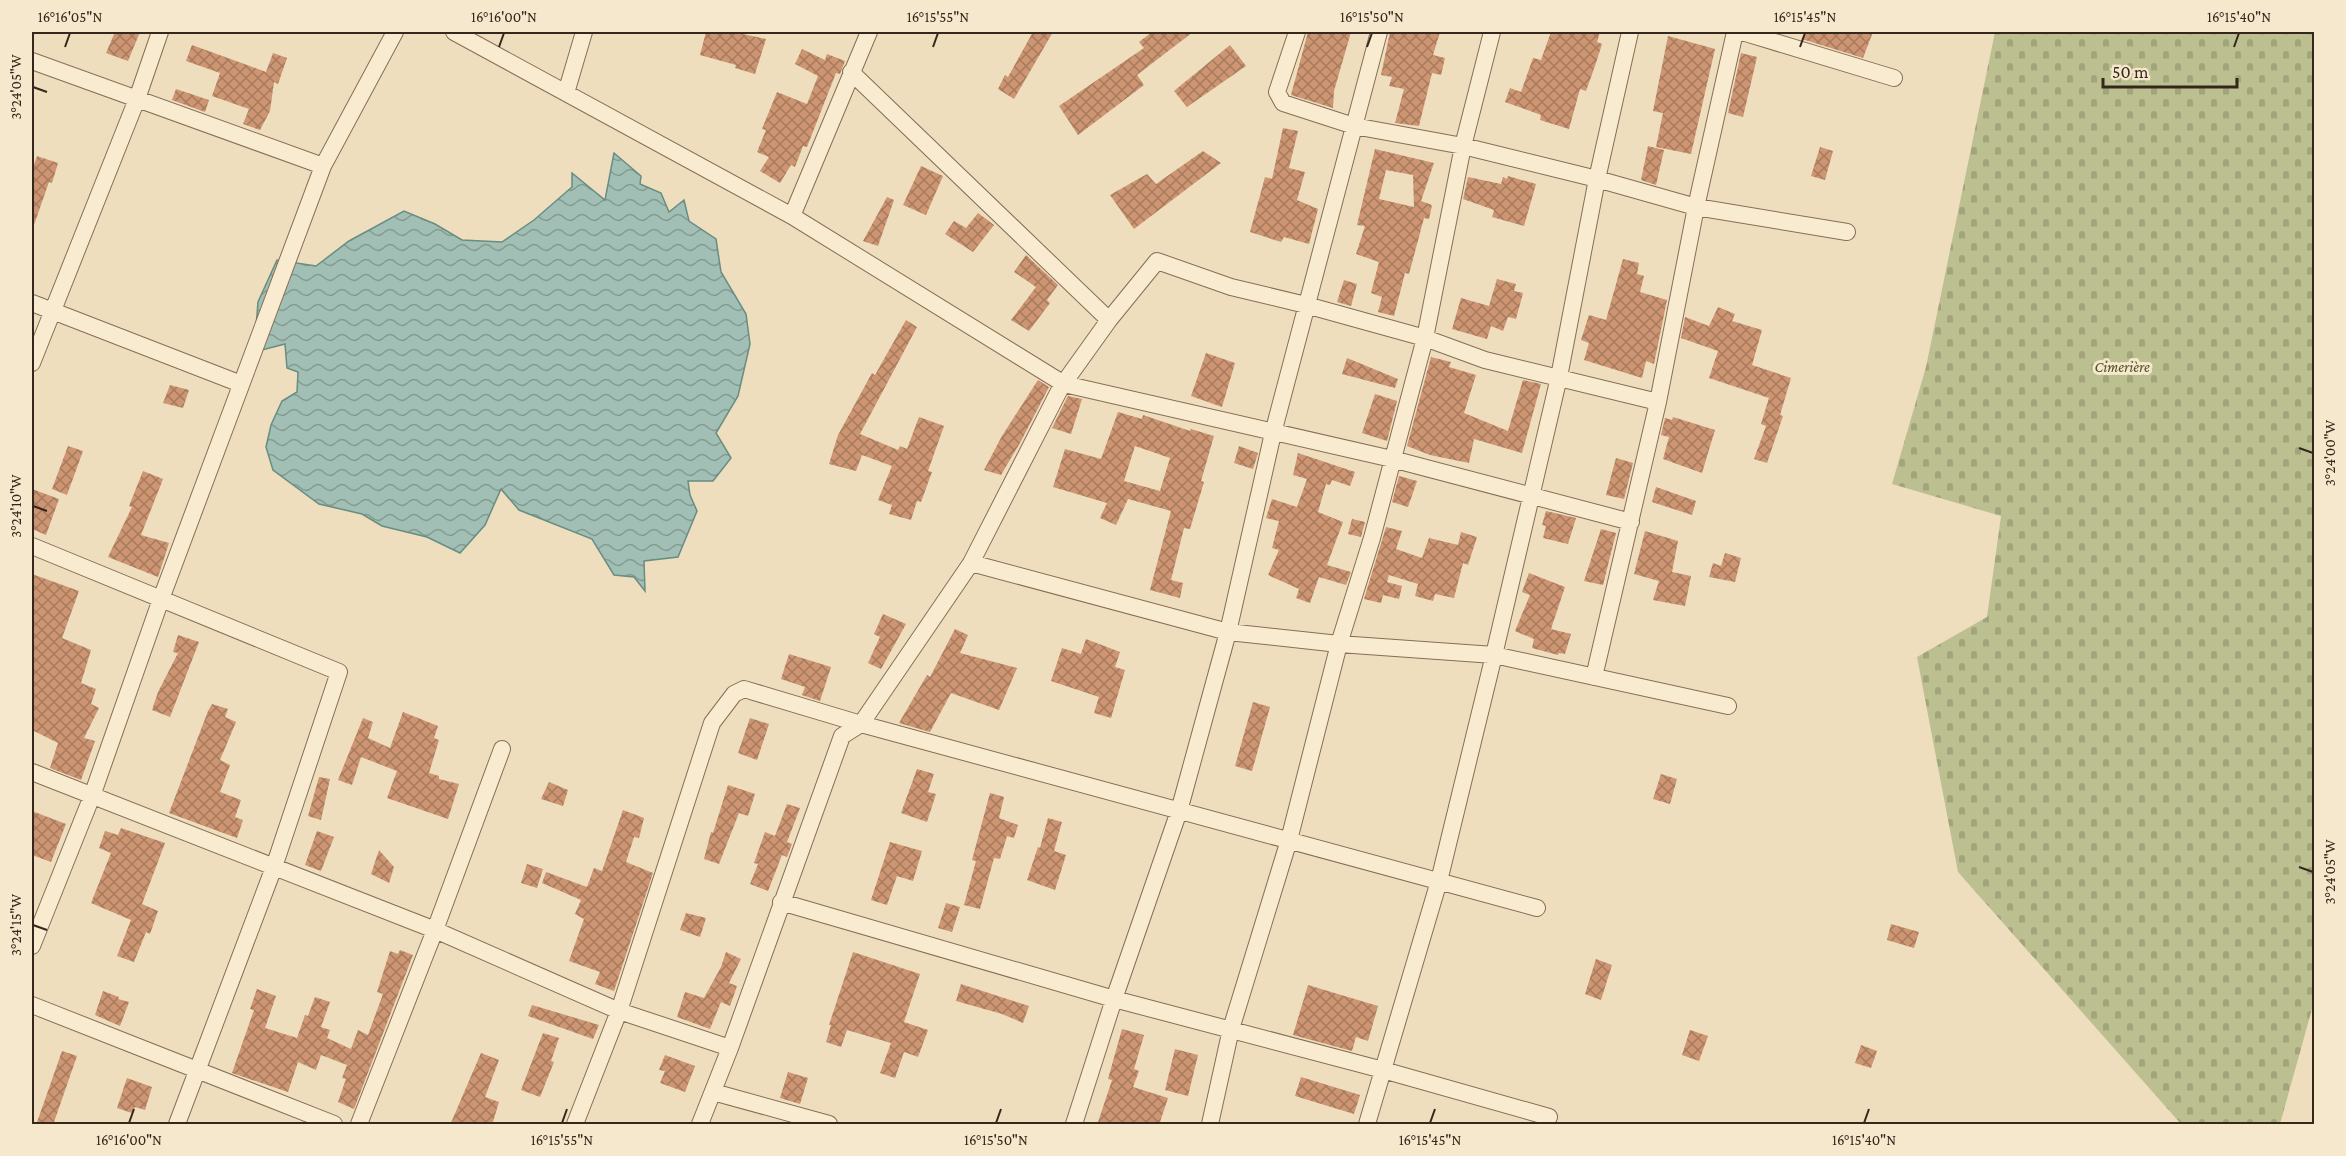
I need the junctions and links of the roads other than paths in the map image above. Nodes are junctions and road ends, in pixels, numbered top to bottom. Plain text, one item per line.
1 (160, 32) edge
2 (395, 32) edge
3 (454, 32) edge
4 (584, 32) edge
5 (868, 32) edge
6 (1297, 32) edge
7 (1379, 32) edge
8 (1492, 32) edge
9 (1630, 32) edge
10 (1735, 32) edge
11 (1742, 32) edge
12 (32, 61) edge
13 (851, 72) junction
14 (1894, 78) dead end
15 (566, 93) junction
16 (137, 99) junction
17 (1354, 126) junction
18 (1463, 146) junction
19 (323, 166) junction
20 (1598, 179) junction
21 (1696, 207) junction
22 (792, 216) junction
23 (1847, 232) dead end
24 (32, 303) edge
25 (1306, 305) junction
26 (51, 311) junction
27 (1109, 320) junction
28 (1425, 338) junction
29 (32, 363) edge
30 (1559, 377) junction
31 (241, 384) junction
32 (1064, 384) junction
33 (1658, 402) junction
34 (1273, 433) junction
35 (1392, 459) junction
36 (1531, 497) junction
37 (1631, 522) junction
38 (32, 546) edge
39 (971, 563) junction
40 (161, 598) junction
41 (1228, 633) junction
42 (1339, 644) junction
43 (1494, 655) junction
44 (1594, 677) junction
45 (1728, 706) dead end
46 (861, 724) junction
47 (502, 749) dead end
48 (32, 772) edge
49 (92, 796) junction
50 (1179, 811) junction
51 (1289, 840) junction
52 (274, 867) junction
53 (1438, 881) junction
54 (781, 902) junction
55 (1538, 908) dead end
56 (435, 930) junction
57 (32, 946) edge
58 (1114, 999) junction
59 (32, 1005) edge
60 (619, 1011) junction
61 (1231, 1029) junction
62 (730, 1047) junction
63 (196, 1070) junction
64 (1383, 1070) junction
65 (712, 1092) junction
66 (1549, 1118) dead end
67 (177, 1125) edge
68 (334, 1125) edge
69 (359, 1125) edge
70 (575, 1125) edge
71 (700, 1125) edge
72 (829, 1125) edge
73 (1074, 1125) edge
74 (1210, 1125) edge
75 (1367, 1125) edge

1 - 16 street
2 - 19 street
3 - 15 street
4 - 15 street
5 - 13 street
6 - 17 street
7 - 17 street
8 - 18 street
9 - 20 street
10 - 21 street
11 - 14 street
12 - 16 street
13 - 22 street
13 - 27 street
15 - 22 street
16 - 19 street
16 - 26 street
17 - 18 street
17 - 25 street
18 - 20 street
18 - 28 street
19 - 31 street
20 - 21 street
20 - 30 street
21 - 23 street
21 - 33 street
22 - 32 street
24 - 26 street
25 - 27 street
25 - 28 street
25 - 34 street
26 - 29 street
26 - 31 street
27 - 32 street
28 - 30 street
28 - 35 street
30 - 33 street
30 - 36 street
31 - 40 street
32 - 34 street
32 - 39 street
33 - 37 street
34 - 35 street
34 - 41 street
35 - 36 street
35 - 42 street
36 - 37 street
36 - 43 street
37 - 44 street
38 - 40 street
39 - 41 street
39 - 46 street
40 - 49 street
40 - 52 street
41 - 42 street
41 - 50 street
42 - 43 street
42 - 51 street
43 - 44 street
43 - 53 street
44 - 45 street
46 - 50 street
46 - 54 street
46 - 60 street
47 - 56 street
48 - 49 street
49 - 52 street
49 - 57 street
50 - 51 street
50 - 58 street
51 - 53 street
51 - 61 street
52 - 56 street
52 - 63 street
53 - 55 street
53 - 64 street
54 - 58 street
54 - 62 street
56 - 60 street
56 - 69 street
58 - 61 street
58 - 73 street
59 - 63 street
60 - 62 street
60 - 70 street
61 - 64 street
61 - 74 street
62 - 65 street
63 - 67 street
63 - 68 street
64 - 66 street
64 - 75 street
65 - 71 street
65 - 72 street

